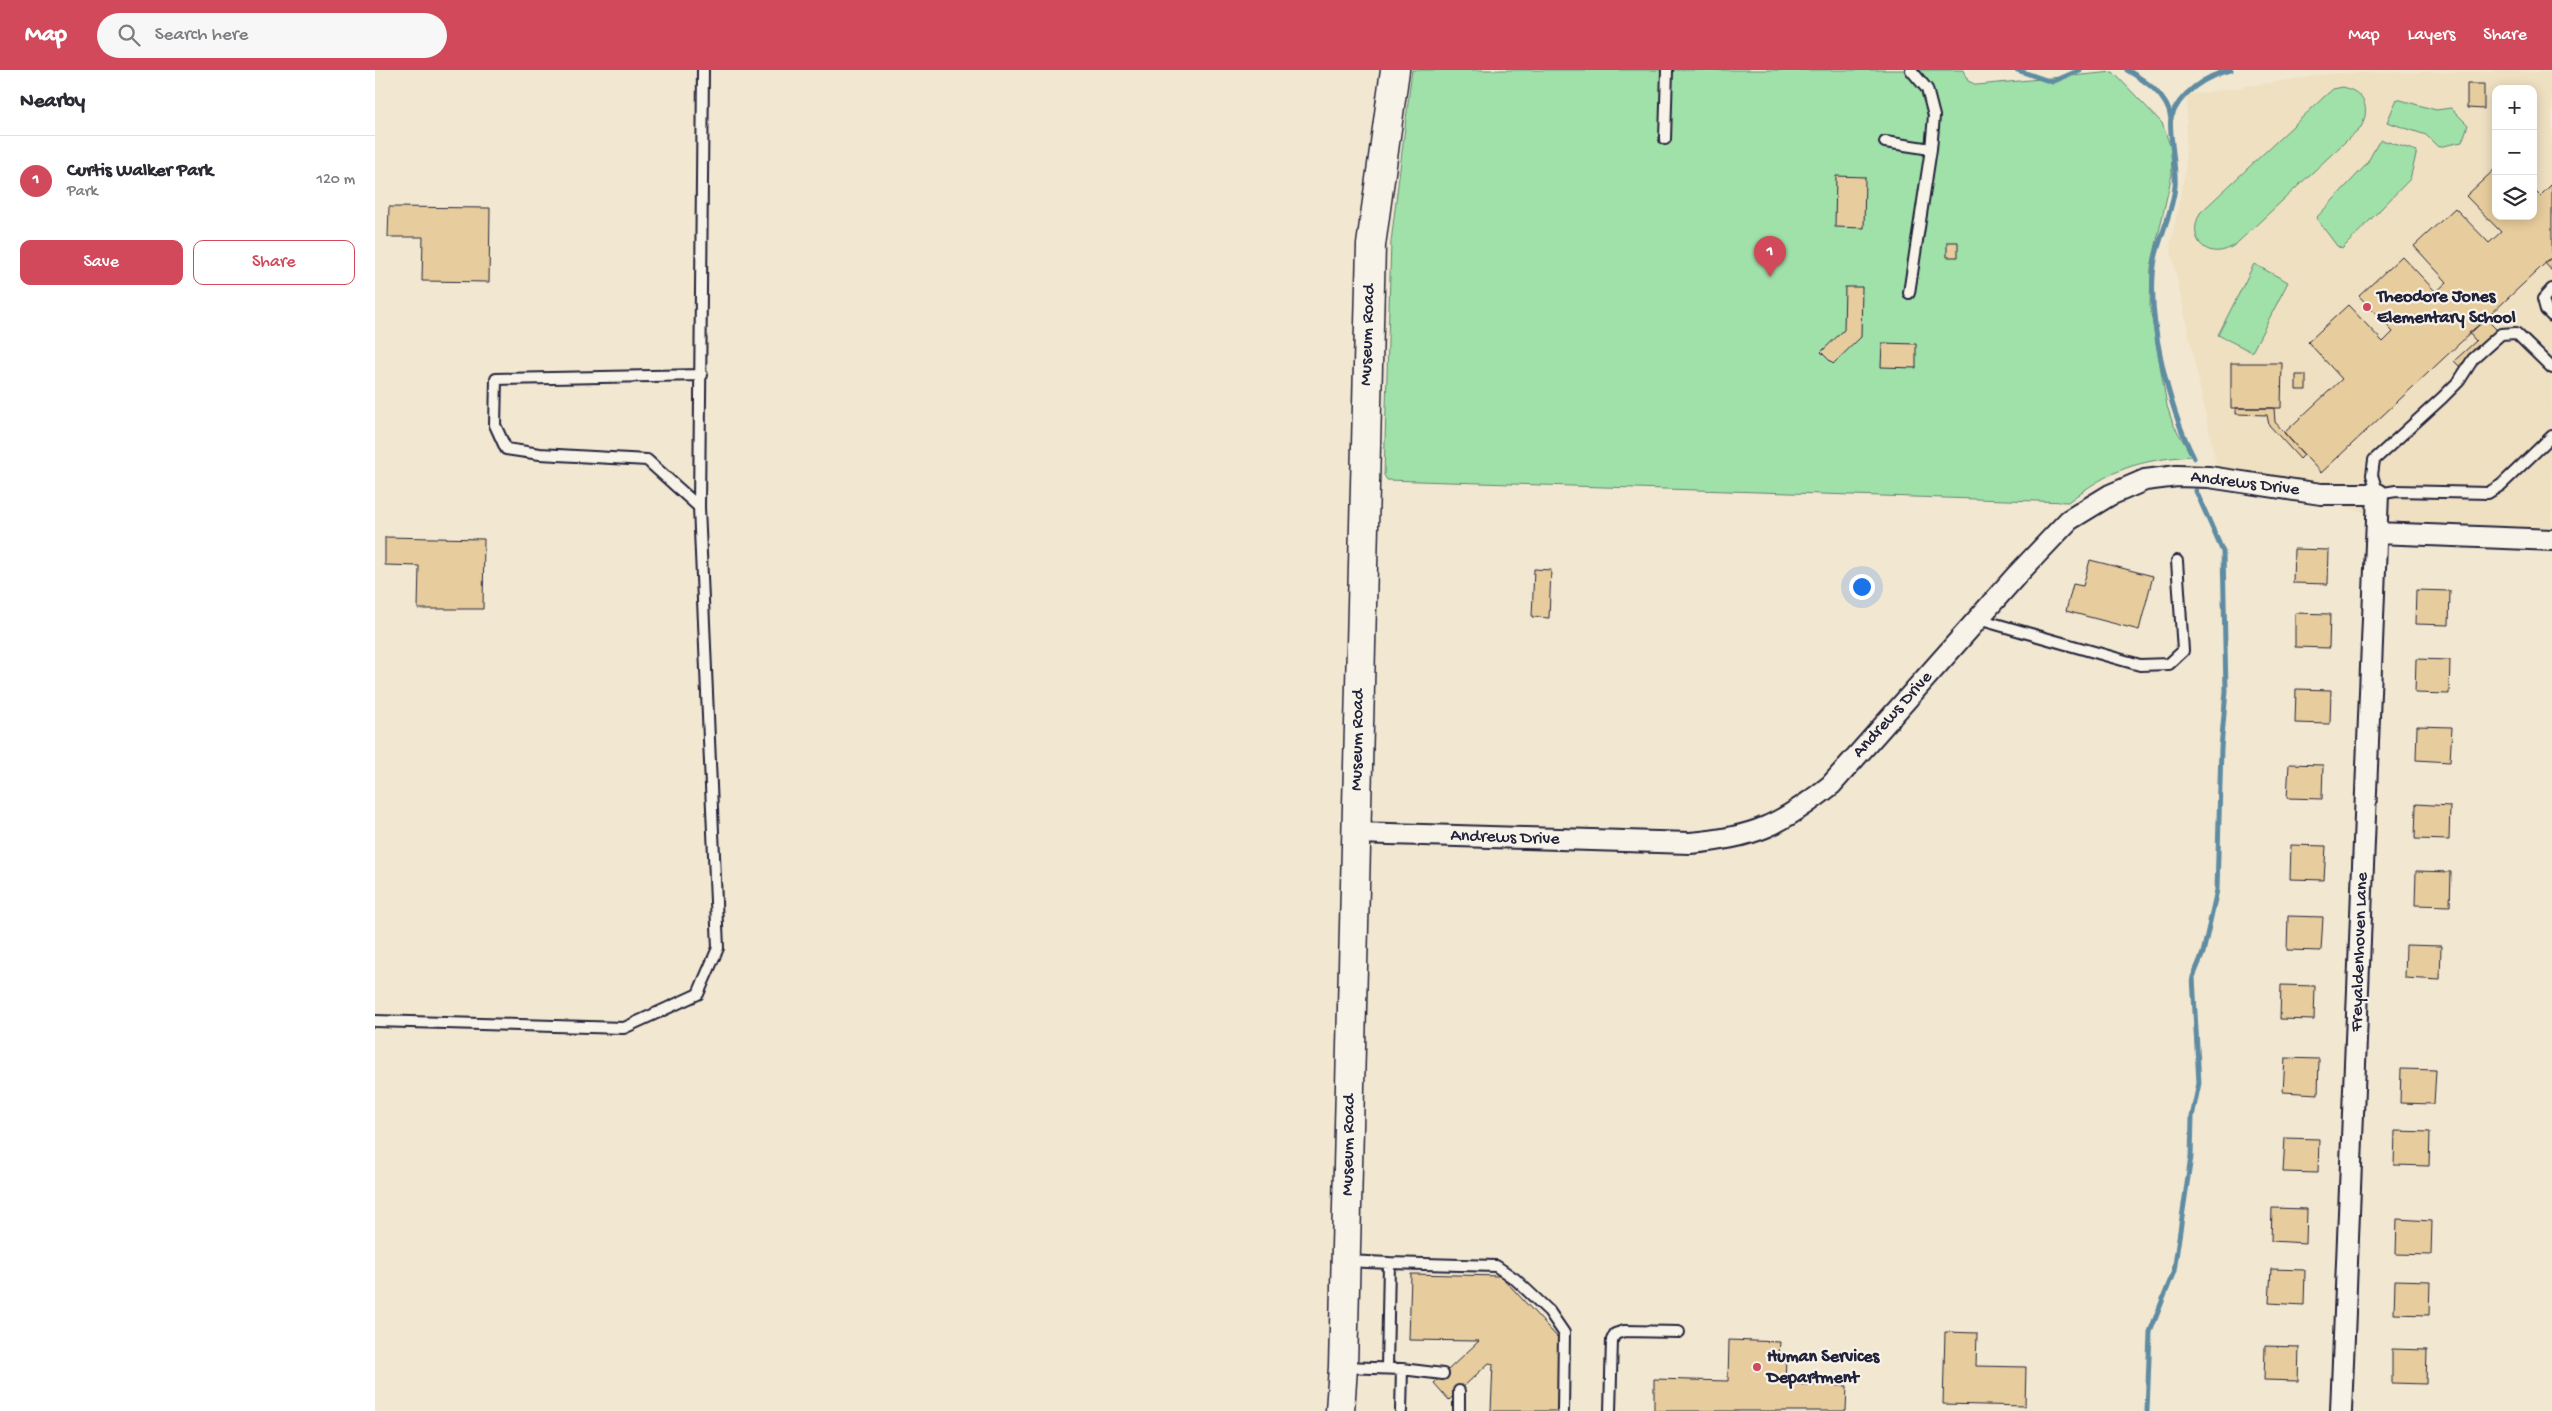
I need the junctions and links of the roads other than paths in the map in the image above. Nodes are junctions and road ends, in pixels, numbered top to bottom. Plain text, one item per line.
1 (703, 70) edge
2 (1395, 70) edge
3 (1667, 70) edge
4 (1911, 70) edge
5 (1665, 139) dead end
6 (1885, 142) dead end
7 (1931, 149) junction
8 (2552, 289) edge
9 (1909, 294) dead end
10 (2552, 316) edge
11 (2552, 368) edge
12 (702, 375) junction
13 (2552, 436) edge
14 (2378, 494) junction
15 (699, 507) junction
16 (2377, 532) junction
17 (2552, 540) edge
18 (2177, 561) dead end
19 (1978, 619) junction
20 (1356, 833) junction
21 (375, 1021) edge
22 (1346, 1262) junction
23 (1389, 1263) junction
24 (1679, 1332) dead end
25 (1343, 1367) junction
26 (1387, 1368) junction
27 (1402, 1369) junction
28 (1443, 1374) dead end
29 (1459, 1391) dead end
30 (1340, 1411) edge
31 (1401, 1411) edge
32 (1459, 1411) edge
33 (1563, 1411) edge
34 (1610, 1411) edge
35 (2341, 1411) edge

1 - 12 lane
2 - 20 street, Museum Road
3 - 5 lane
4 - 7 lane
6 - 7 lane
7 - 9 lane
8 - 10 lane
11 - 14 lane
12 - 15 lane
12 - 15 lane
13 - 14 lane
14 - 16 street, Freyaldenhoven Lane
14 - 19 street, Andrews Drive
15 - 21 lane
16 - 17 street
16 - 35 street, Freyaldenhoven Lane
18 - 19 lane
19 - 20 street, Andrews Drive
20 - 22 street, Museum Road
22 - 23 lane
22 - 25 street, Museum Road
23 - 26 lane
23 - 33 lane
24 - 34 lane
25 - 26 lane
25 - 30 street, Museum Road
26 - 27 lane
27 - 28 lane
27 - 31 lane
29 - 32 lane

